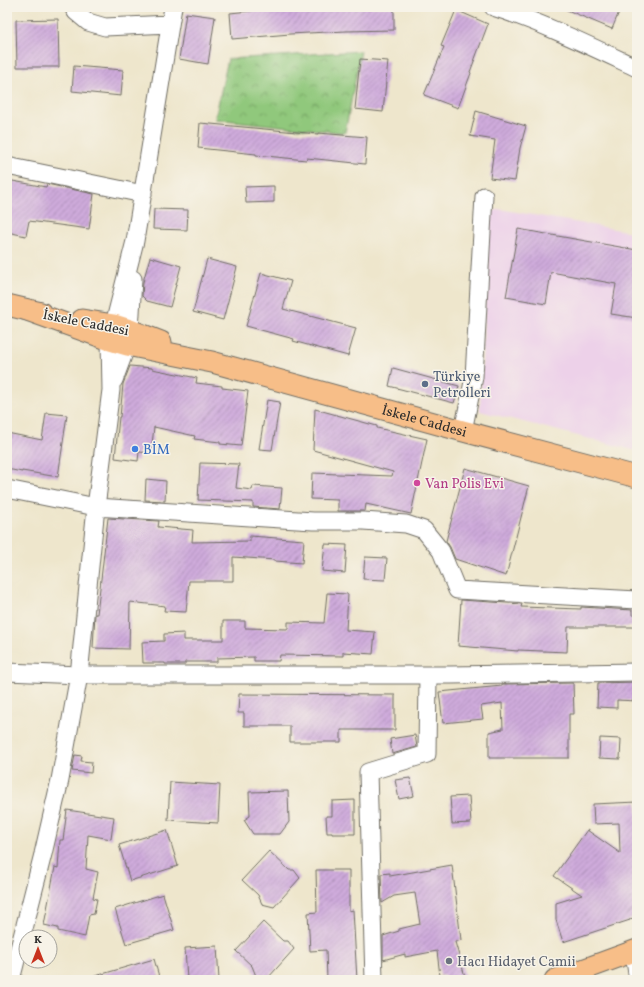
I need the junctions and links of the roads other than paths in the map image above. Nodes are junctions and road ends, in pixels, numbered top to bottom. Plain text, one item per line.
1 (72, 7) edge
2 (173, 7) edge
3 (493, 7) edge
4 (170, 24) junction
5 (637, 68) edge
6 (7, 166) edge
7 (143, 194) junction
8 (484, 196) dead end
9 (7, 305) edge
10 (120, 335) junction
11 (463, 431) junction
12 (637, 476) edge
13 (7, 489) edge
14 (96, 507) junction
15 (637, 600) edge
16 (7, 672) edge
17 (637, 672) edge
18 (79, 675) junction
19 (428, 675) junction
20 (637, 961) edge
21 (11, 980) edge
22 (374, 980) edge
23 (555, 980) edge
24 (585, 980) edge

1 - 4 street
2 - 4 street
3 - 5 street
4 - 7 street
6 - 7 street
7 - 10 street
8 - 11 street
9 - 10 main road, İskele Caddesi
10 - 11 main road, İskele Caddesi
10 - 14 street
11 - 12 main road, İskele Caddesi
13 - 14 street
14 - 15 street
14 - 18 street
16 - 18 street
17 - 19 street
18 - 19 street
18 - 21 street
19 - 22 street
20 - 23 main road
20 - 24 main road

